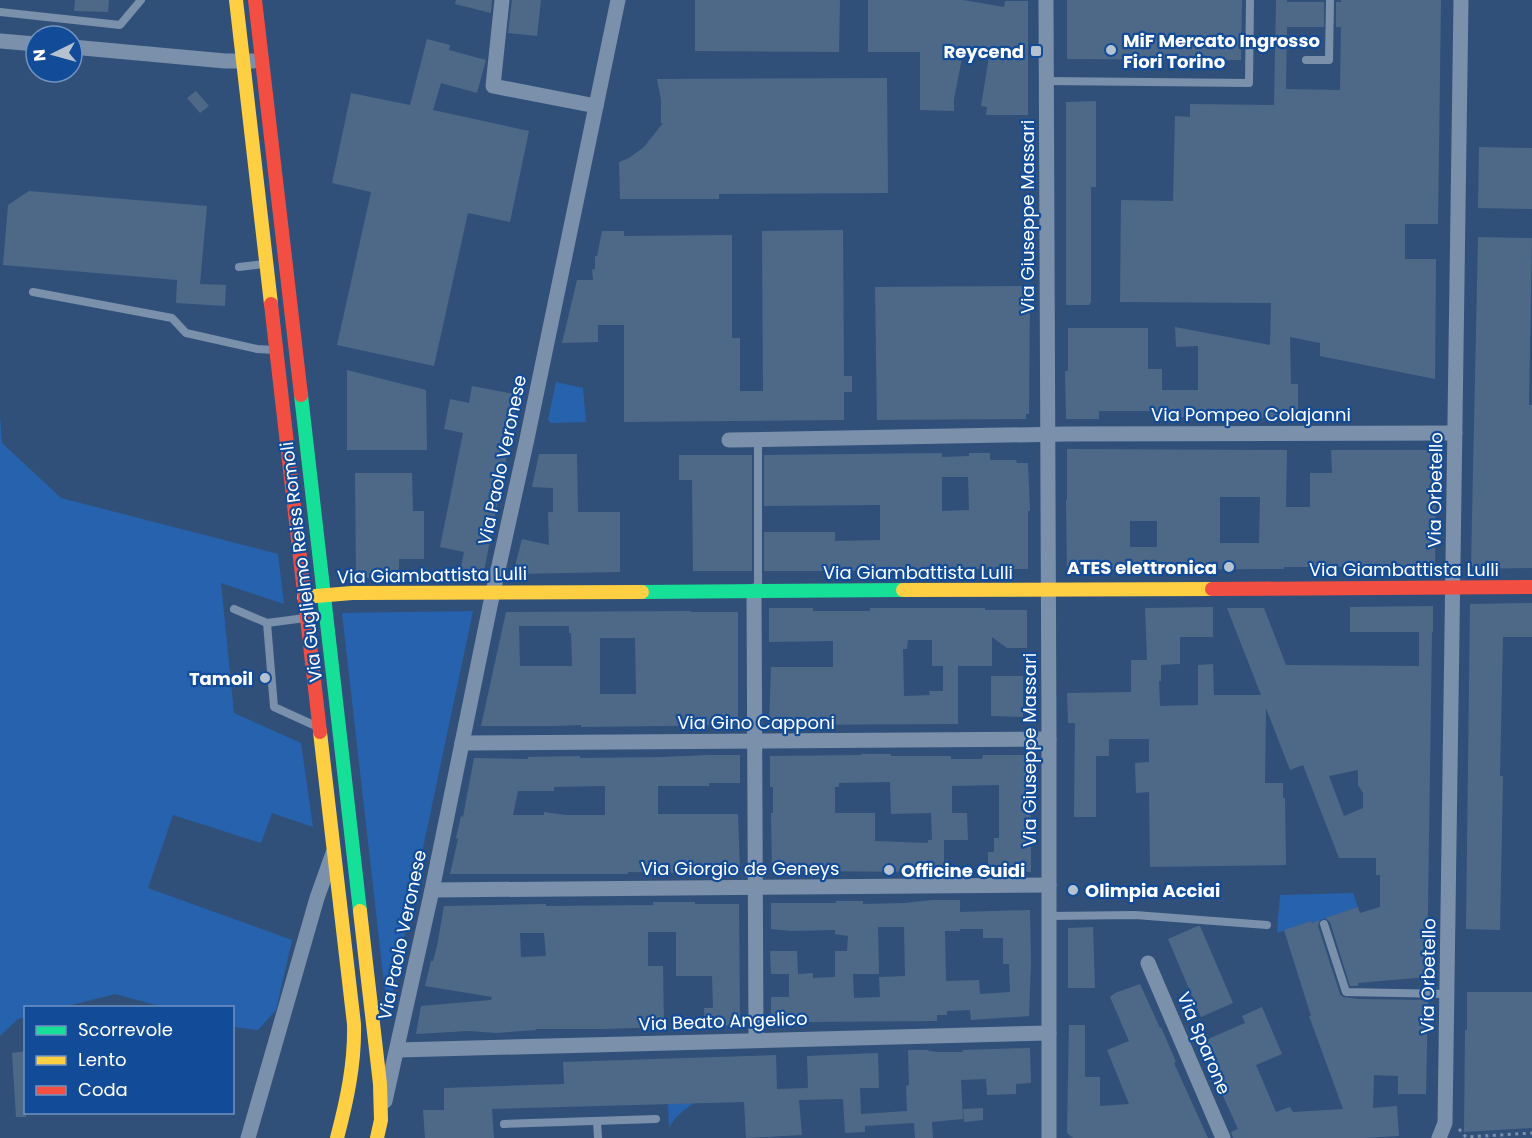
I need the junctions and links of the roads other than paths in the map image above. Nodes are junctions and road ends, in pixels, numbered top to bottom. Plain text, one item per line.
1 (141, 0) edge
2 (236, 0) edge
3 (255, 0) edge
4 (502, 0) edge
5 (618, 0) edge
6 (1046, 0) edge
7 (1250, 0) edge
8 (1330, 0) edge
9 (1461, 0) edge
10 (0, 12) edge
11 (0, 41) edge
12 (24, 43) edge
13 (84, 48) edge
14 (262, 60) junction
15 (1306, 60) dead end
16 (243, 61) junction
17 (1046, 81) junction
18 (596, 106) junction
19 (284, 262) junction
20 (266, 264) junction
21 (239, 267) dead end
22 (33, 292) dead end
23 (276, 350) junction
24 (294, 351) junction
25 (1455, 433) junction
26 (1047, 434) junction
27 (729, 440) dead end
28 (758, 440) junction
29 (1453, 587) junction
30 (1532, 587) edge
31 (1048, 589) junction
32 (756, 591) junction
33 (493, 592) junction
34 (323, 595) junction
35 (304, 597) junction
36 (234, 609) dead end
37 (307, 618) junction
38 (267, 623) junction
39 (319, 727) junction
40 (1049, 739) junction
41 (754, 741) junction
42 (462, 743) junction
43 (334, 850) junction
44 (1049, 885) junction
45 (754, 887) junction
46 (432, 890) junction
47 (1049, 916) junction
48 (1323, 924) dead end
49 (1267, 925) dead end
50 (1148, 963) dead end
51 (1447, 994) junction
52 (1049, 1033) junction
53 (756, 1040) junction
54 (398, 1050) junction
55 (656, 1119) dead end
56 (381, 1120) junction
57 (597, 1121) junction
58 (504, 1124) dead end
59 (1446, 1131) edge
60 (248, 1138) edge
61 (337, 1138) edge
62 (377, 1138) edge
63 (598, 1138) edge
64 (1049, 1138) edge
65 (1223, 1138) edge

1 - 10 lane
2 - 16 main road, Via Guglielmo Reiss Romoli
3 - 14 main road, Via Guglielmo Reiss Romoli
4 - 18 street
5 - 18 street, Via Paolo Veronese
6 - 17 street, Via Giuseppe Massari
7 - 17 lane
8 - 15 lane
9 - 25 street, Via Orbetello
11 - 12 street
13 - 16 street
14 - 16 street
14 - 19 main road, Via Guglielmo Reiss Romoli
16 - 20 main road, Via Guglielmo Reiss Romoli
17 - 26 street, Via Giuseppe Massari
18 - 33 street, Via Paolo Veronese
19 - 20 lane
19 - 24 main road, Via Guglielmo Reiss Romoli
20 - 21 lane
20 - 23 main road, Via Guglielmo Reiss Romoli
22 - 23 lane
23 - 24 lane
23 - 35 main road, Via Guglielmo Reiss Romoli
24 - 34 main road, Via Guglielmo Reiss Romoli
25 - 26 street, Via Pompeo Colajanni
25 - 29 street, Via Orbetello
26 - 28 street
26 - 31 street, Via Giuseppe Massari
27 - 28 street
28 - 32 lane
29 - 30 main road, Via Giambattista Lulli
29 - 31 main road, Via Giambattista Lulli
29 - 51 street, Via Orbetello
31 - 32 main road, Via Giambattista Lulli
31 - 40 street, Via Giuseppe Massari
32 - 33 main road, Via Giambattista Lulli
32 - 41 street
33 - 34 main road, Via Giambattista Lulli
33 - 42 street, Via Paolo Veronese
34 - 35 main road, Via Giambattista Lulli
34 - 56 main road, Via Guglielmo Reiss Romoli
35 - 37 main road, Via Guglielmo Reiss Romoli
36 - 38 lane
37 - 38 lane
37 - 39 main road, Via Guglielmo Reiss Romoli
38 - 39 lane
39 - 43 main road, Via Guglielmo Reiss Romoli
40 - 41 street, Via Gino Capponi
40 - 44 street, Via Giuseppe Massari
41 - 42 street, Via Gino Capponi
41 - 45 street
42 - 46 street, Via Paolo Veronese
43 - 60 street
43 - 61 main road, Via Guglielmo Reiss Romoli
44 - 45 street, Via Giorgio de Geneys
44 - 47 street, Via Giuseppe Massari
45 - 46 street, Via Giorgio de Geneys
45 - 53 street
46 - 54 street, Via Paolo Veronese
47 - 49 lane
47 - 52 street, Via Giuseppe Massari
48 - 51 lane
50 - 65 street, Via Sparone
51 - 59 street, Via Orbetello
52 - 53 street, Via Beato Angelico
52 - 64 street, Via Giuseppe Massari
53 - 54 street, Via Beato Angelico
54 - 56 street, Via Paolo Veronese
55 - 57 lane
56 - 62 main road, Via Paolo Veronese
57 - 58 lane
57 - 63 lane

